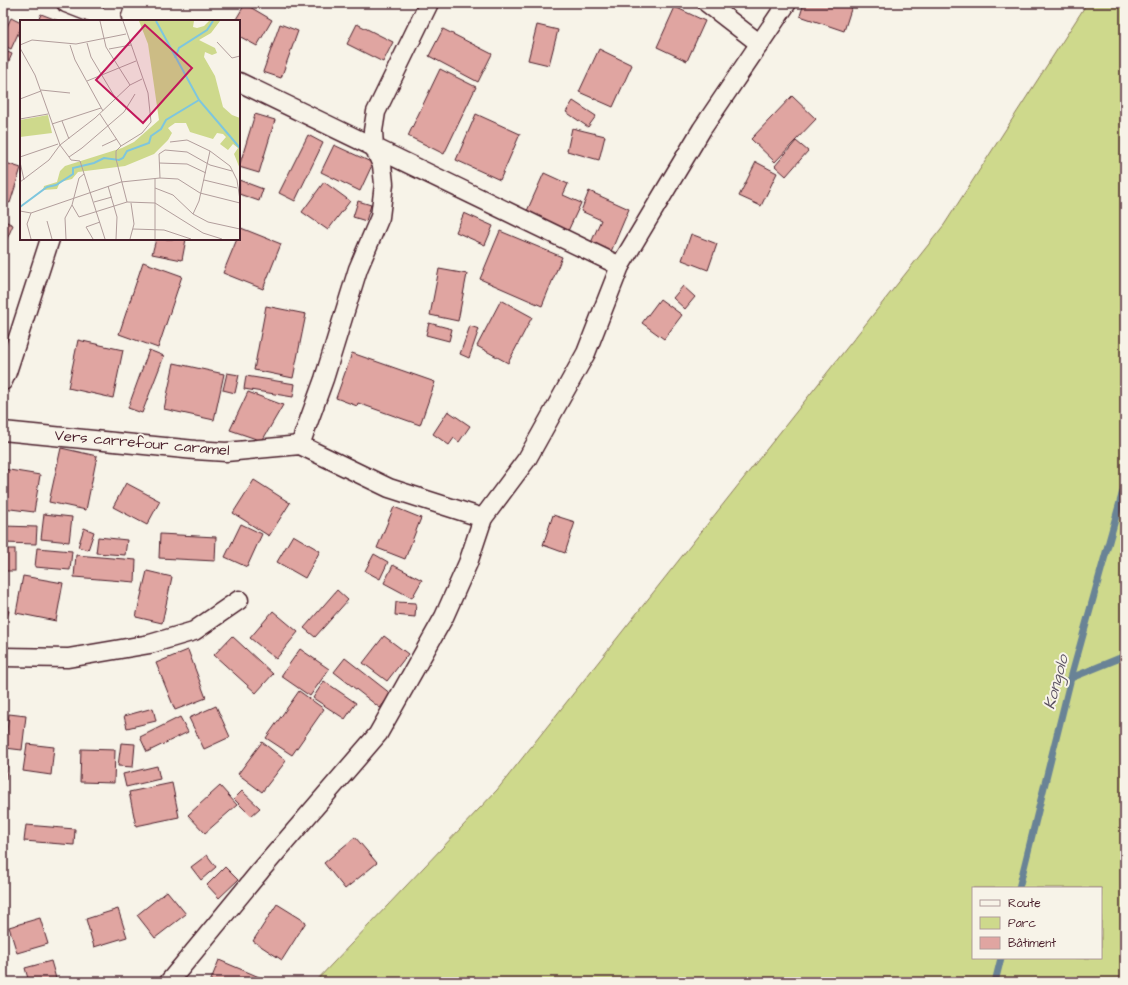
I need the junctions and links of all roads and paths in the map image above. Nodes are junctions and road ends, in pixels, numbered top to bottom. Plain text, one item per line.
1 (66, 3) edge
2 (115, 3) edge
3 (429, 3) edge
4 (707, 3) edge
5 (787, 3) edge
6 (108, 20) edge
7 (110, 20) edge
8 (760, 44) junction
9 (240, 82) edge
10 (374, 147) junction
11 (50, 240) edge
12 (620, 266) junction
13 (3, 381) edge
14 (3, 431) edge
15 (300, 445) junction
16 (483, 518) junction
17 (240, 600) dead end
18 (3, 657) edge
19 (169, 982) edge

1 - 6 street
2 - 7 street
3 - 10 street
4 - 8 street
5 - 8 street
8 - 12 street
9 - 10 street
10 - 12 street
10 - 15 street
11 - 13 street
12 - 16 street
14 - 15 street, Vers carrefour caramel
15 - 16 street
16 - 19 street
17 - 18 street

